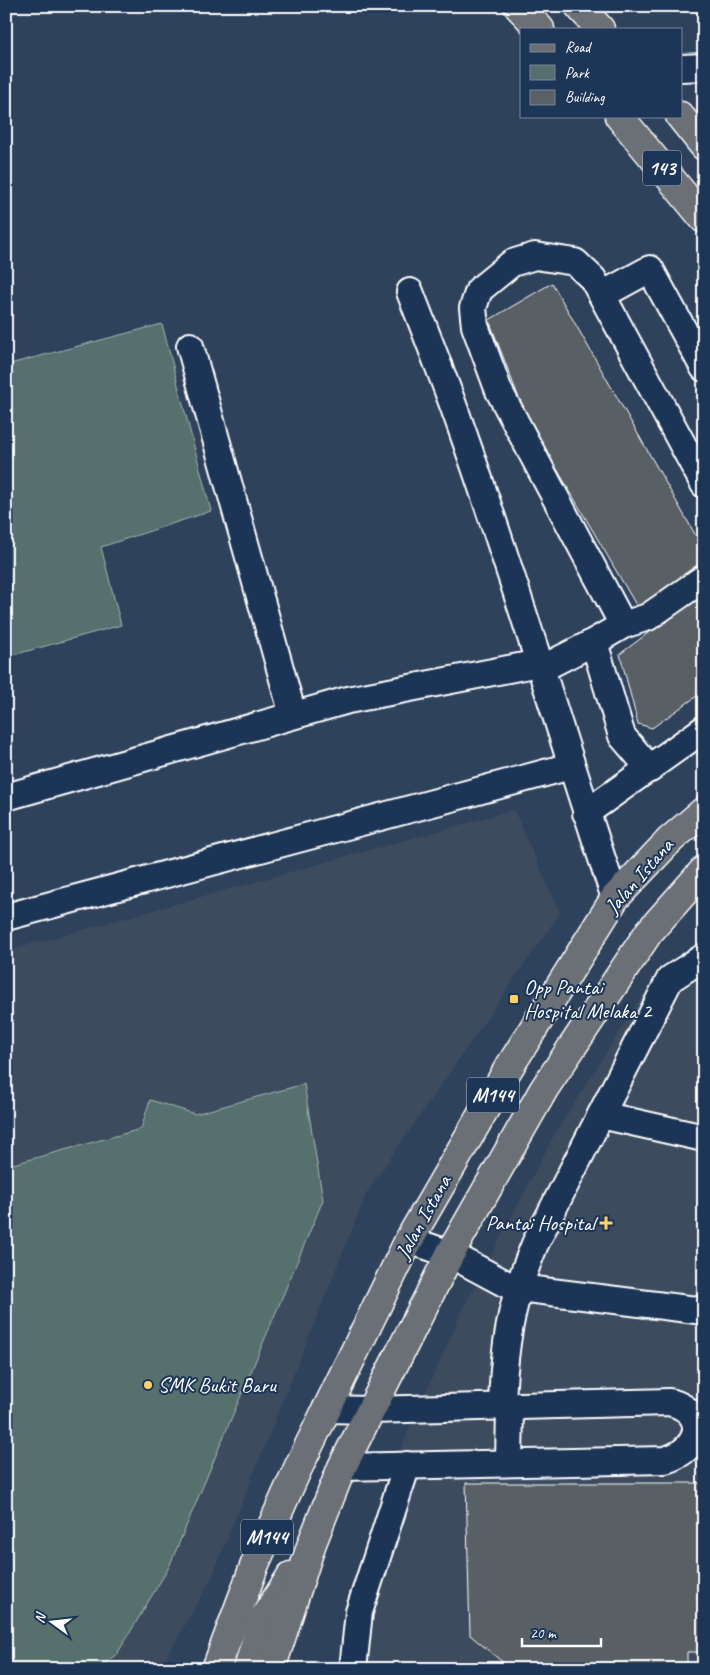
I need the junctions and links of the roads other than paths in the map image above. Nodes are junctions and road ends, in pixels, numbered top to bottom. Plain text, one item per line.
1 (518, 6) edge
2 (579, 6) edge
3 (539, 28) edge
4 (599, 28) edge
5 (682, 68) edge
6 (704, 68) edge
7 (621, 118) edge
8 (682, 118) edge
9 (704, 146) edge
10 (704, 219) edge
11 (410, 292) dead end
12 (602, 295) junction
13 (190, 346) dead end
14 (704, 368) edge
15 (704, 484) edge
16 (704, 578) edge
17 (623, 624) junction
18 (594, 642) junction
19 (540, 666) junction
20 (293, 715) junction
21 (704, 729) edge
22 (572, 766) junction
23 (650, 769) junction
24 (6, 796) edge
25 (704, 811) edge
26 (586, 813) junction
27 (704, 870) edge
28 (615, 898) junction
29 (6, 916) edge
30 (697, 967) edge
31 (601, 1115) junction
32 (704, 1138) edge
33 (409, 1240) junction
34 (450, 1254) junction
35 (518, 1288) junction
36 (704, 1311) edge
37 (506, 1407) junction
38 (326, 1409) junction
39 (371, 1410) junction
40 (509, 1463) junction
41 (407, 1465) junction
42 (342, 1466) junction
43 (312, 1544) junction
44 (216, 1669) edge
45 (248, 1669) edge
46 (271, 1669) edge
47 (353, 1669) edge

1 - 3 main road
2 - 4 main road
5 - 6 street
7 - 10 main road, 143
8 - 9 main road, 143
11 - 19 street
12 - 14 street
12 - 15 street
12 - 17 street
13 - 20 street
16 - 17 street
17 - 18 street
18 - 19 street
18 - 23 street
19 - 20 street
19 - 22 street
20 - 24 street
21 - 23 street
22 - 26 street
22 - 29 street
23 - 26 street
25 - 28 main road, Jalan Istana / M144
26 - 28 street
27 - 34 main road, Jalan Istana / M144
28 - 33 main road, Jalan Istana / M144
30 - 31 street
31 - 32 street
31 - 35 street
33 - 34 street
33 - 38 main road, Jalan Istana / M144
34 - 35 street
34 - 39 main road, Jalan Istana / M144
35 - 36 street
35 - 37 street
37 - 39 street
37 - 40 street
37 - 40 street
38 - 39 street
38 - 44 main road, Jalan Istana / M144
39 - 42 main road, Jalan Istana / M144
40 - 41 street
41 - 42 street
41 - 47 street
42 - 43 main road, Jalan Istana / M144
43 - 45 main road
43 - 46 main road, Jalan Istana / M144

